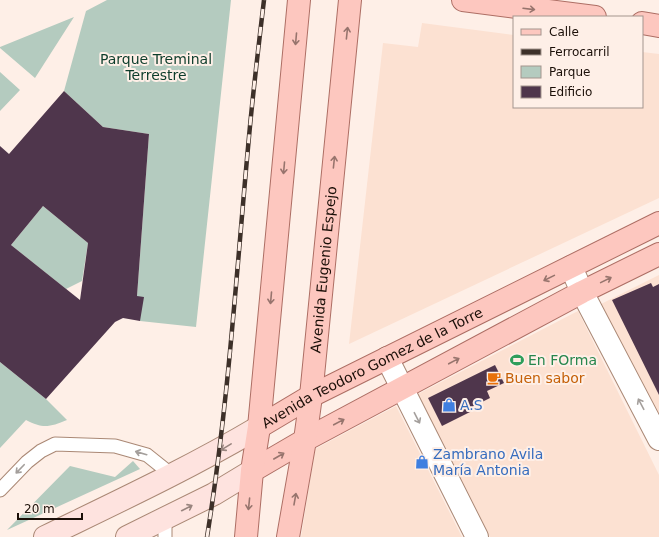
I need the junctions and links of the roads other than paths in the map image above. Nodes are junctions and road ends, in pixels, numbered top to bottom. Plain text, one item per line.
1 (299, 0) edge
2 (350, 0) edge
3 (463, 0) edge
4 (587, 16) edge
5 (643, 23) edge
6 (659, 26) edge
7 (659, 223) edge
8 (659, 254) edge
9 (571, 267) junction
10 (582, 292) junction
11 (387, 358) junction
12 (402, 389) junction
13 (311, 396) junction
14 (259, 427) junction
15 (659, 439) edge
16 (305, 440) junction
17 (252, 471) junction
18 (172, 475) junction
19 (0, 490) edge
20 (165, 528) edge
21 (45, 537) edge
22 (127, 537) edge
23 (246, 537) edge
24 (288, 537) edge
25 (477, 537) edge

1 -> 14 main road
13 -> 2 main road, Avenida Eugenio Espejo
3 -> 4 main road
5 - 6 main road
7 - 9 main road, Avenida Teodoro Gomez de la Torre
10 -> 8 main road
9 - 10 street
9 -> 11 main road, Avenida Teodoro Gomez de la Torre
12 -> 10 main road
15 -> 10 street
11 - 12 street
11 - 13 main road, Avenida Teodoro Gomez de la Torre
16 -> 12 main road
12 -> 25 street
13 - 14 main road, Avenida Teodoro Gomez de la Torre
13 - 16 main road, Avenida Eugenio Espejo
14 - 17 main road
14 -> 18 main road, Avenida Teodoro Gomez de la Torre
17 -> 16 main road
24 -> 16 main road, Avenida Eugenio Espejo
20 -> 17 main road
17 -> 23 main road
18 -> 19 lane
18 - 21 main road, Avenida Teodoro Gomez de la Torre
20 - 22 main road

